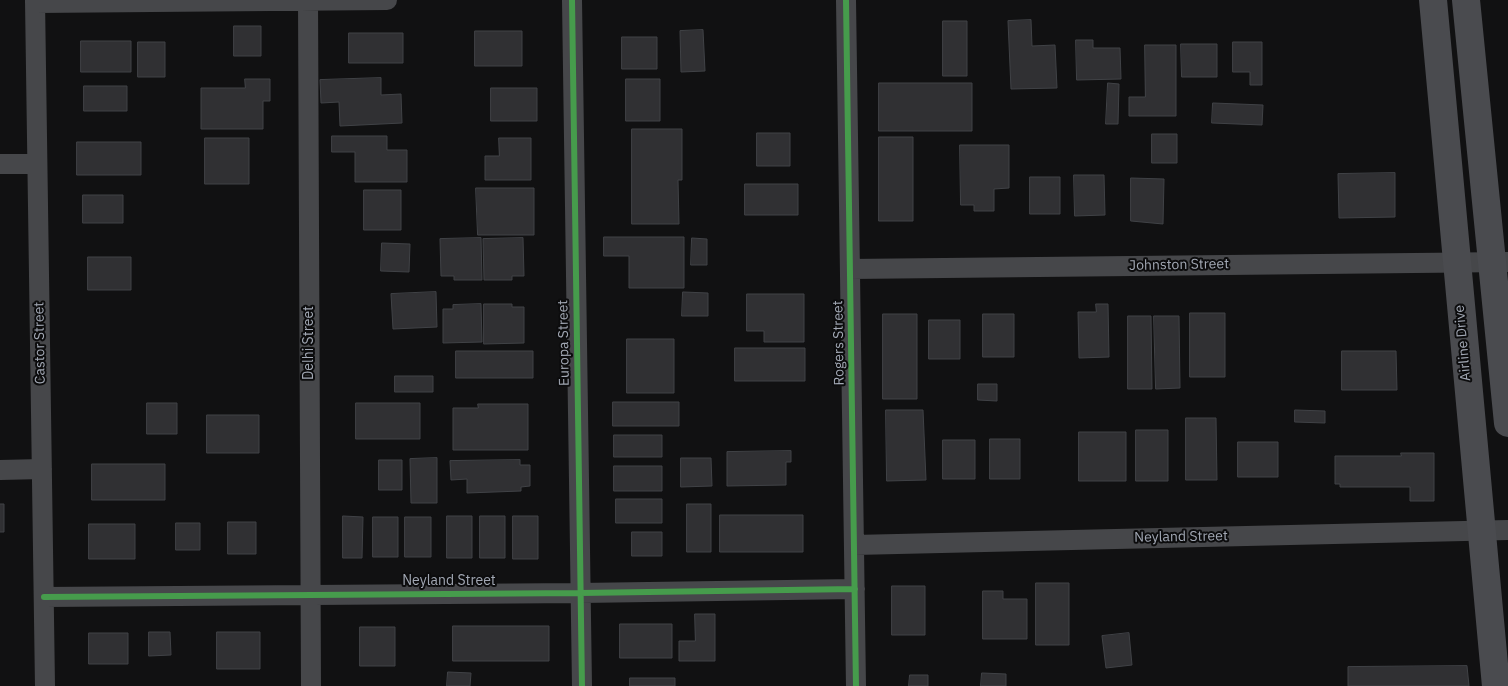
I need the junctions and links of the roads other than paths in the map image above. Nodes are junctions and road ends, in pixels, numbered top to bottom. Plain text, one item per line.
1 (308, 0) edge
2 (387, 0) edge
3 (572, 0) edge
4 (846, 0) edge
5 (1433, 0) edge
6 (1466, 0) edge
7 (35, 1) edge
8 (0, 164) edge
9 (36, 164) junction
10 (1456, 262) junction
11 (1499, 262) edge
12 (850, 268) junction
13 (1508, 423) edge
14 (42, 469) junction
15 (0, 470) edge
16 (1481, 530) junction
17 (1508, 530) edge
18 (854, 545) junction
19 (855, 589) junction
20 (580, 593) junction
21 (310, 594) junction
22 (44, 597) junction
23 (45, 686) edge
24 (311, 686) edge
25 (582, 686) edge
26 (856, 686) edge
27 (1496, 686) edge

1 - 2 street
1 - 7 street
1 - 21 street, Delhi Street
3 - 20 street, Europa Street
4 - 12 street, Rogers Street
5 - 10 main road, Airline Drive
6 - 11 main road
7 - 9 street, Castor Street
8 - 9 street
9 - 14 street, Castor Street
10 - 11 street, Johnston Street
10 - 12 street, Johnston Street
10 - 16 main road, Airline Drive
11 - 13 main road
12 - 18 street, Rogers Street
14 - 15 street
14 - 22 street, Castor Street
16 - 17 street, Neyland Street
16 - 18 street, Neyland Street
16 - 27 main road, Airline Drive
18 - 19 street, Rogers Street
19 - 20 street, Neyland Street
19 - 26 street, Rogers Street
20 - 21 street, Neyland Street
20 - 25 street, Europa Street
21 - 22 street, Neyland Street
21 - 24 street, Delhi Street
22 - 23 street, Castor Street

